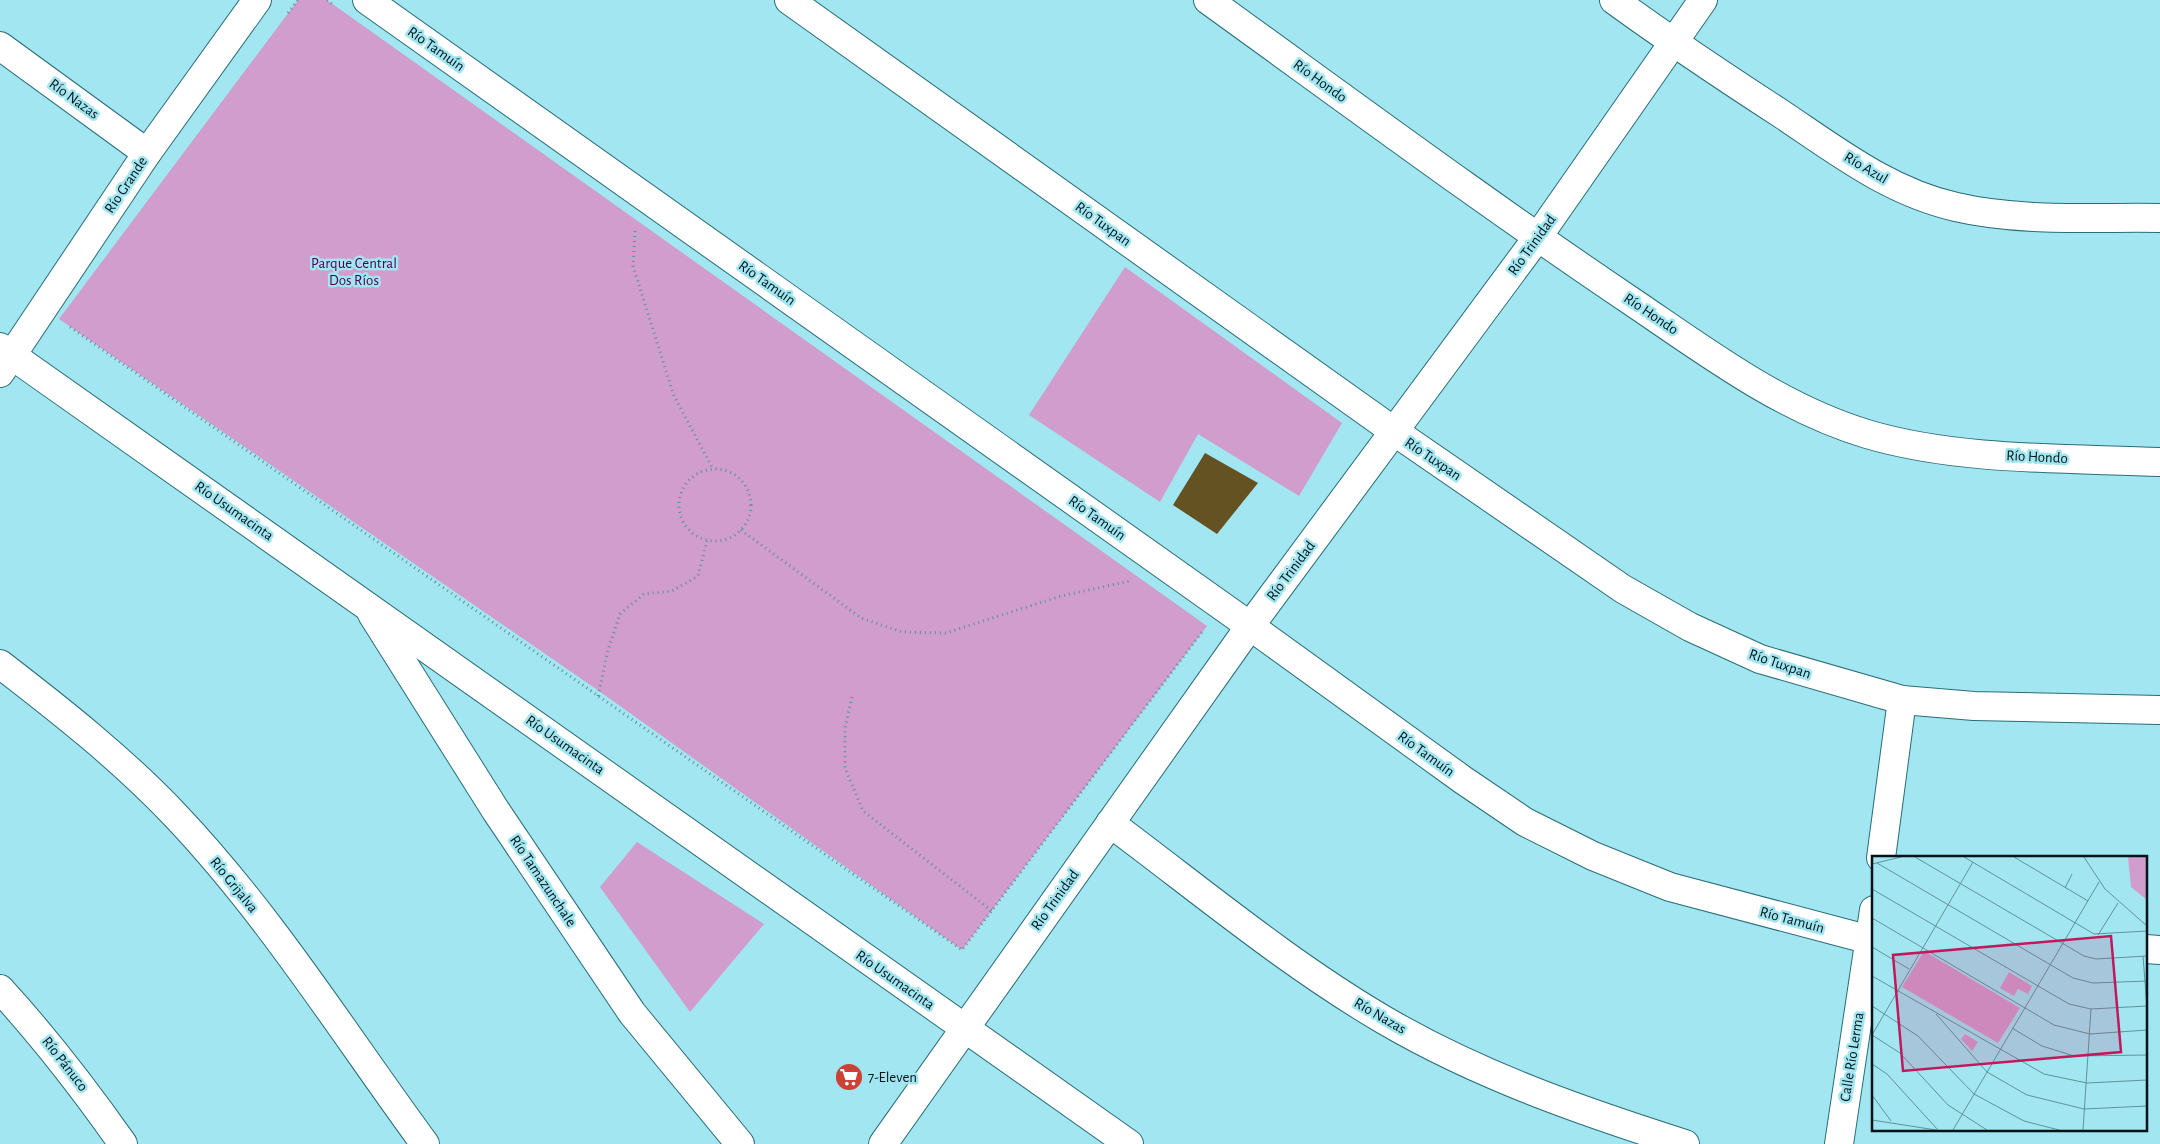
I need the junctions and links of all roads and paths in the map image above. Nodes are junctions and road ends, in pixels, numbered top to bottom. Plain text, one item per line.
1 (257, 0) edge
2 (328, 0) edge
3 (367, 0) edge
4 (790, 0) edge
5 (1208, 0) edge
6 (1614, 0) edge
7 (1703, 0) edge
8 (336, 6) dead end
9 (1672, 42) junction
10 (0, 46) edge
11 (147, 153) junction
12 (2160, 218) edge
13 (635, 229) dead end
14 (1537, 238) junction
15 (67, 325) dead end
16 (4, 359) edge
17 (1395, 432) junction
18 (2160, 462) edge
19 (713, 469) junction
20 (741, 530) junction
21 (706, 541) junction
22 (1135, 580) dead end
23 (366, 604) junction
24 (1207, 626) dead end
25 (1250, 626) junction
26 (0, 664) edge
27 (598, 696) junction
28 (852, 697) dead end
29 (1902, 700) junction
30 (2160, 710) edge
31 (1110, 823) junction
32 (1881, 856) edge
33 (992, 911) junction
34 (1872, 941) edge
35 (0, 989) edge
36 (963, 1028) junction
37 (124, 1144) edge
38 (425, 1144) edge
39 (740, 1144) edge
40 (883, 1144) edge
41 (1128, 1144) edge
42 (1685, 1144) edge
43 (1838, 1144) edge

1 - 11 street, Río Grande
2 - 8 path
3 - 25 street, Río Tamuín
4 - 17 street, Río Tuxpan
5 - 14 street, Río Hondo
6 - 9 street, Río Azul
7 - 9 street, Río Trinidad
9 - 12 street, Río Azul
9 - 14 street, Río Trinidad
10 - 11 street, Río Nazas
11 - 16 street, Río Grande
13 - 19 path
14 - 17 street, Río Trinidad
14 - 18 street, Río Hondo
15 - 27 path
16 - 23 street, Río Usumacinta
17 - 25 street, Río Trinidad
17 - 29 street, Río Tuxpan
19 - 20 path
19 - 21 path
20 - 21 path
20 - 22 path
21 - 27 path
23 - 36 street, Río Usumacinta
23 - 39 street, Río Tamazunchale
24 - 33 path
25 - 31 street, Río Trinidad
25 - 34 street, Río Tamuín
26 - 38 street, Río Grijalva
27 - 33 path
28 - 33 path
29 - 30 street, Río Tuxpan
29 - 32 street
31 - 36 street, Río Trinidad
31 - 42 street, Río Nazas
34 - 43 street, Calle Río Lerma
35 - 37 street, Río Pánuco
36 - 40 street, Río Trinidad
36 - 41 street, Río Usumacinta

